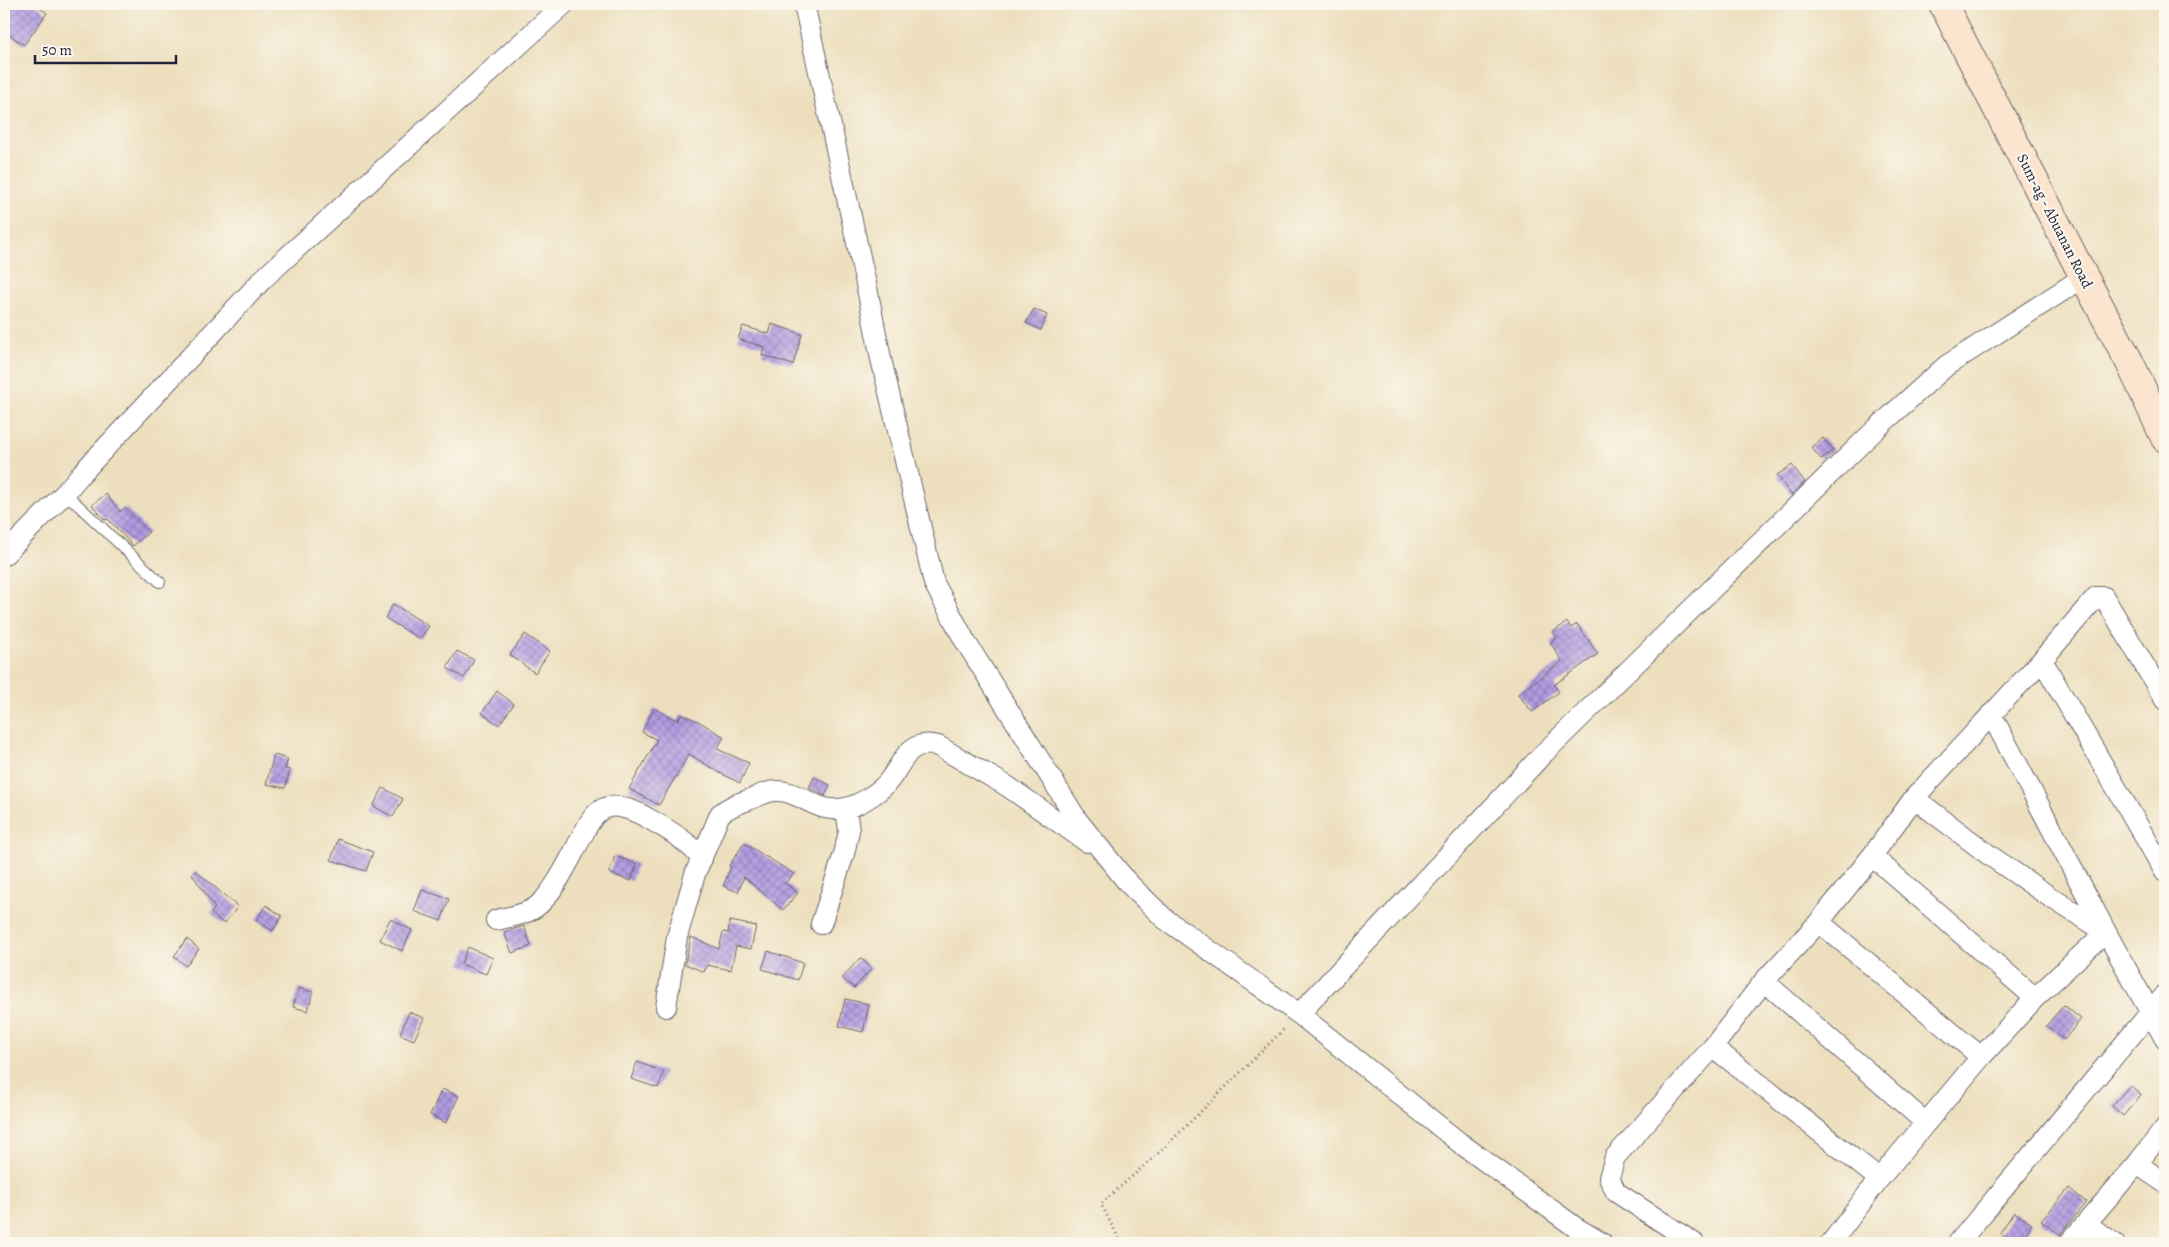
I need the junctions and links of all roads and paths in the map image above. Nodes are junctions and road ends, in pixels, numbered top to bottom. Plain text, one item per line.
1 (564, 4) edge
2 (804, 4) edge
3 (1943, 4) edge
4 (2084, 277) junction
5 (2165, 438) edge
6 (65, 494) junction
7 (4, 555) edge
8 (160, 582) dead end
9 (2042, 660) junction
10 (2165, 700) edge
11 (1991, 714) junction
12 (1914, 798) junction
13 (846, 808) junction
14 (1101, 851) junction
15 (1872, 856) junction
16 (702, 859) junction
17 (2165, 872) edge
18 (496, 920) dead end
19 (1819, 922) junction
20 (821, 924) dead end
21 (2106, 932) junction
22 (1764, 982) junction
23 (2165, 995) edge
24 (2035, 998) junction
25 (666, 1007) dead end
26 (2150, 1011) junction
27 (1299, 1014) junction
28 (2165, 1039) edge
29 (1713, 1047) junction
30 (1981, 1056) junction
31 (1926, 1123) junction
32 (2165, 1128) edge
33 (2138, 1164) junction
34 (1879, 1179) junction
35 (2165, 1183) edge
36 (2086, 1224) junction
37 (1121, 1243) edge
38 (1602, 1243) edge
39 (1694, 1243) edge
40 (1831, 1243) edge
41 (1958, 1243) edge
42 (2069, 1243) edge
43 (2114, 1243) edge

1 - 6 street
2 - 14 street
3 - 4 main road, Sum-ag - Abuanan Road
4 - 5 main road, Sum-ag - Abuanan Road
4 - 27 street
6 - 7 street
6 - 8 lane
9 - 10 street
9 - 11 street
9 - 17 street
11 - 12 street
11 - 21 street
12 - 15 street
12 - 21 street
13 - 14 street
13 - 16 street
13 - 20 street
14 - 27 street
15 - 19 street
15 - 24 street
16 - 18 street
16 - 25 street
19 - 22 street
19 - 30 street
21 - 24 street
21 - 26 street
22 - 29 street
22 - 31 street
23 - 26 street
24 - 30 street
26 - 28 street
26 - 41 street
27 - 37 path
27 - 38 street
29 - 34 street
29 - 39 street
30 - 31 street
31 - 34 street
32 - 33 street
33 - 35 street
33 - 36 street
34 - 40 street
36 - 42 street
36 - 43 street

